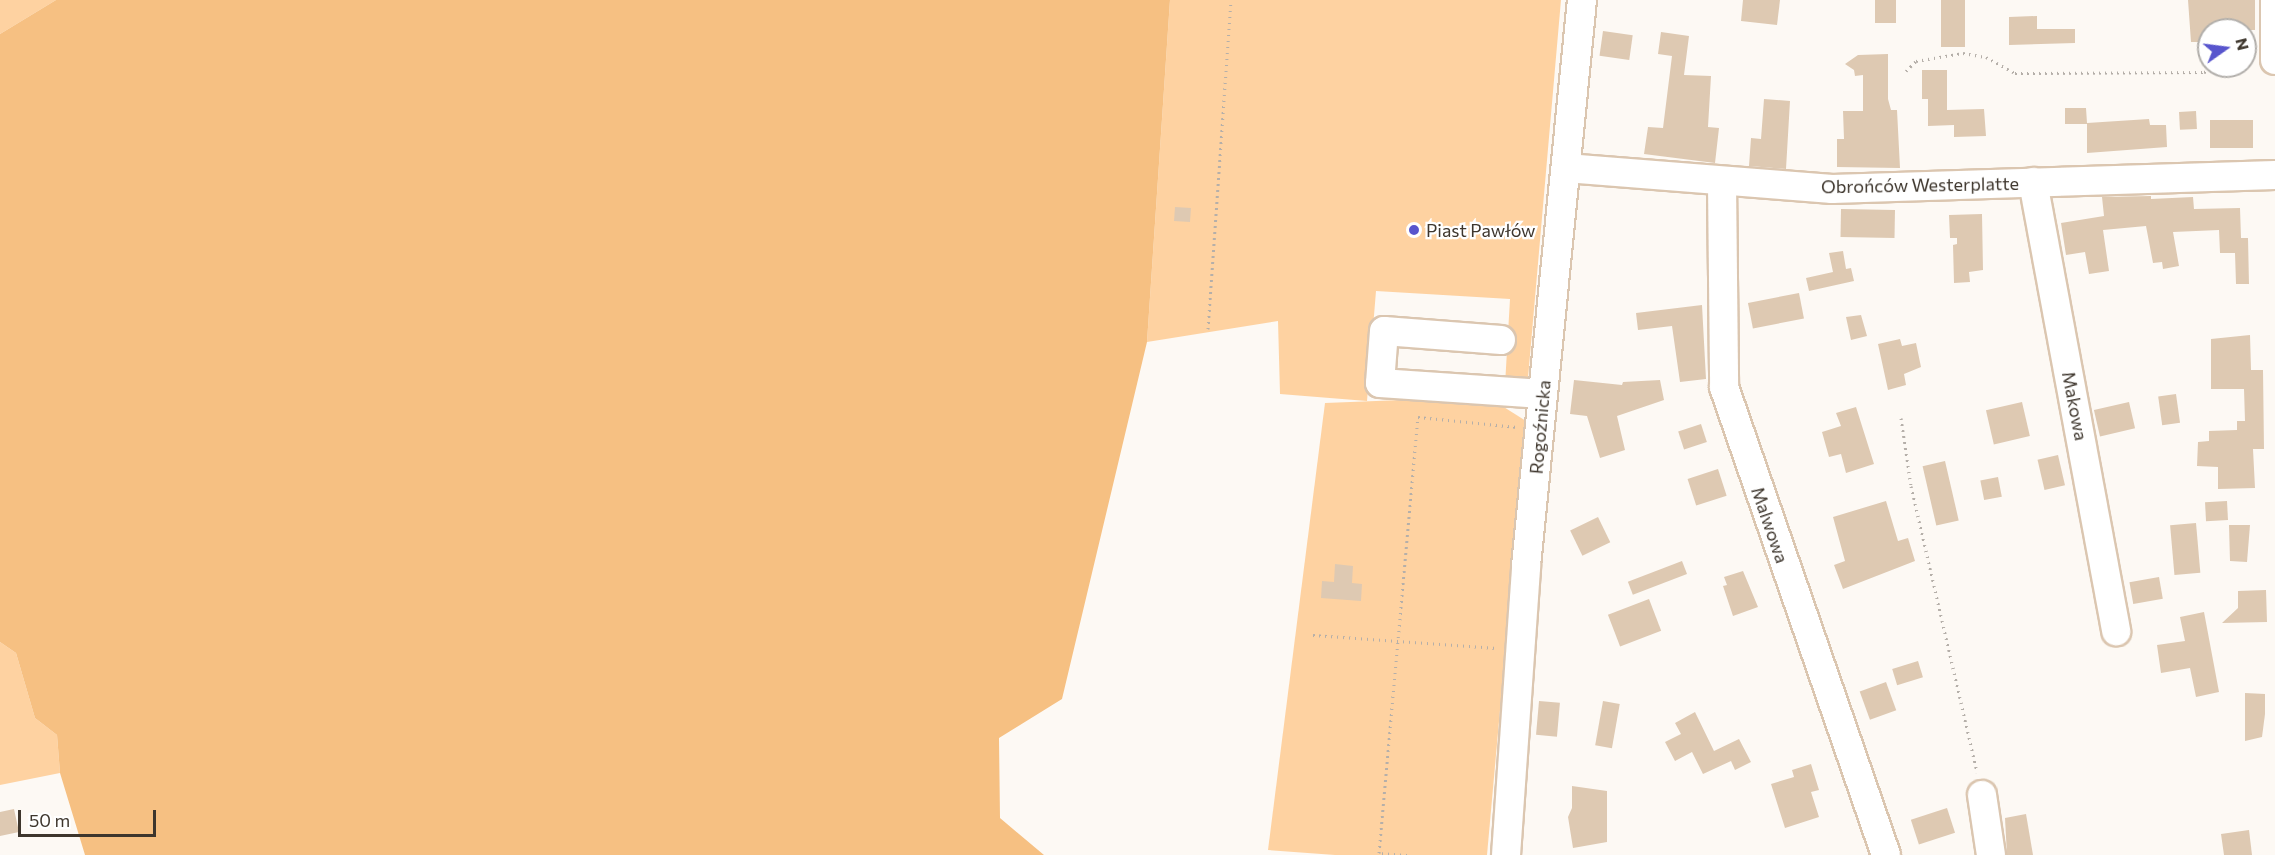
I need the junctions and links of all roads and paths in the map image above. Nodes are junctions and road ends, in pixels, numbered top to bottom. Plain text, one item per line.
1 (1231, 0) edge
2 (1582, 0) edge
3 (2275, 0) edge
4 (2275, 60) edge
5 (1906, 70) dead end
6 (2197, 72) edge
7 (1566, 168) junction
8 (2275, 175) edge
9 (1722, 182) junction
10 (2033, 182) junction
11 (1209, 329) dead end
12 (1501, 340) dead end
13 (1542, 394) junction
14 (1901, 418) dead end
15 (1517, 427) dead end
16 (2116, 631) dead end
17 (1313, 635) dead end
18 (1397, 642) junction
19 (1509, 649) dead end
20 (1982, 795) joint
21 (1407, 855) edge
22 (1506, 855) edge
23 (1886, 855) edge
24 (1991, 855) edge

1 - 11 path
2 - 7 street, Rogoźnicka
3 - 4 street
5 - 6 path
7 - 9 street, Obrońców Westerplatte
7 - 13 street, Rogoźnicka
8 - 10 street, Obrońców Westerplatte
9 - 10 street, Obrońców Westerplatte
9 - 23 street, Malwowa
10 - 16 street, Makowa
12 - 13 street
13 - 22 street, Rogoźnicka
14 - 20 path
15 - 18 path
17 - 18 path
18 - 19 path
18 - 21 path
20 - 24 street

